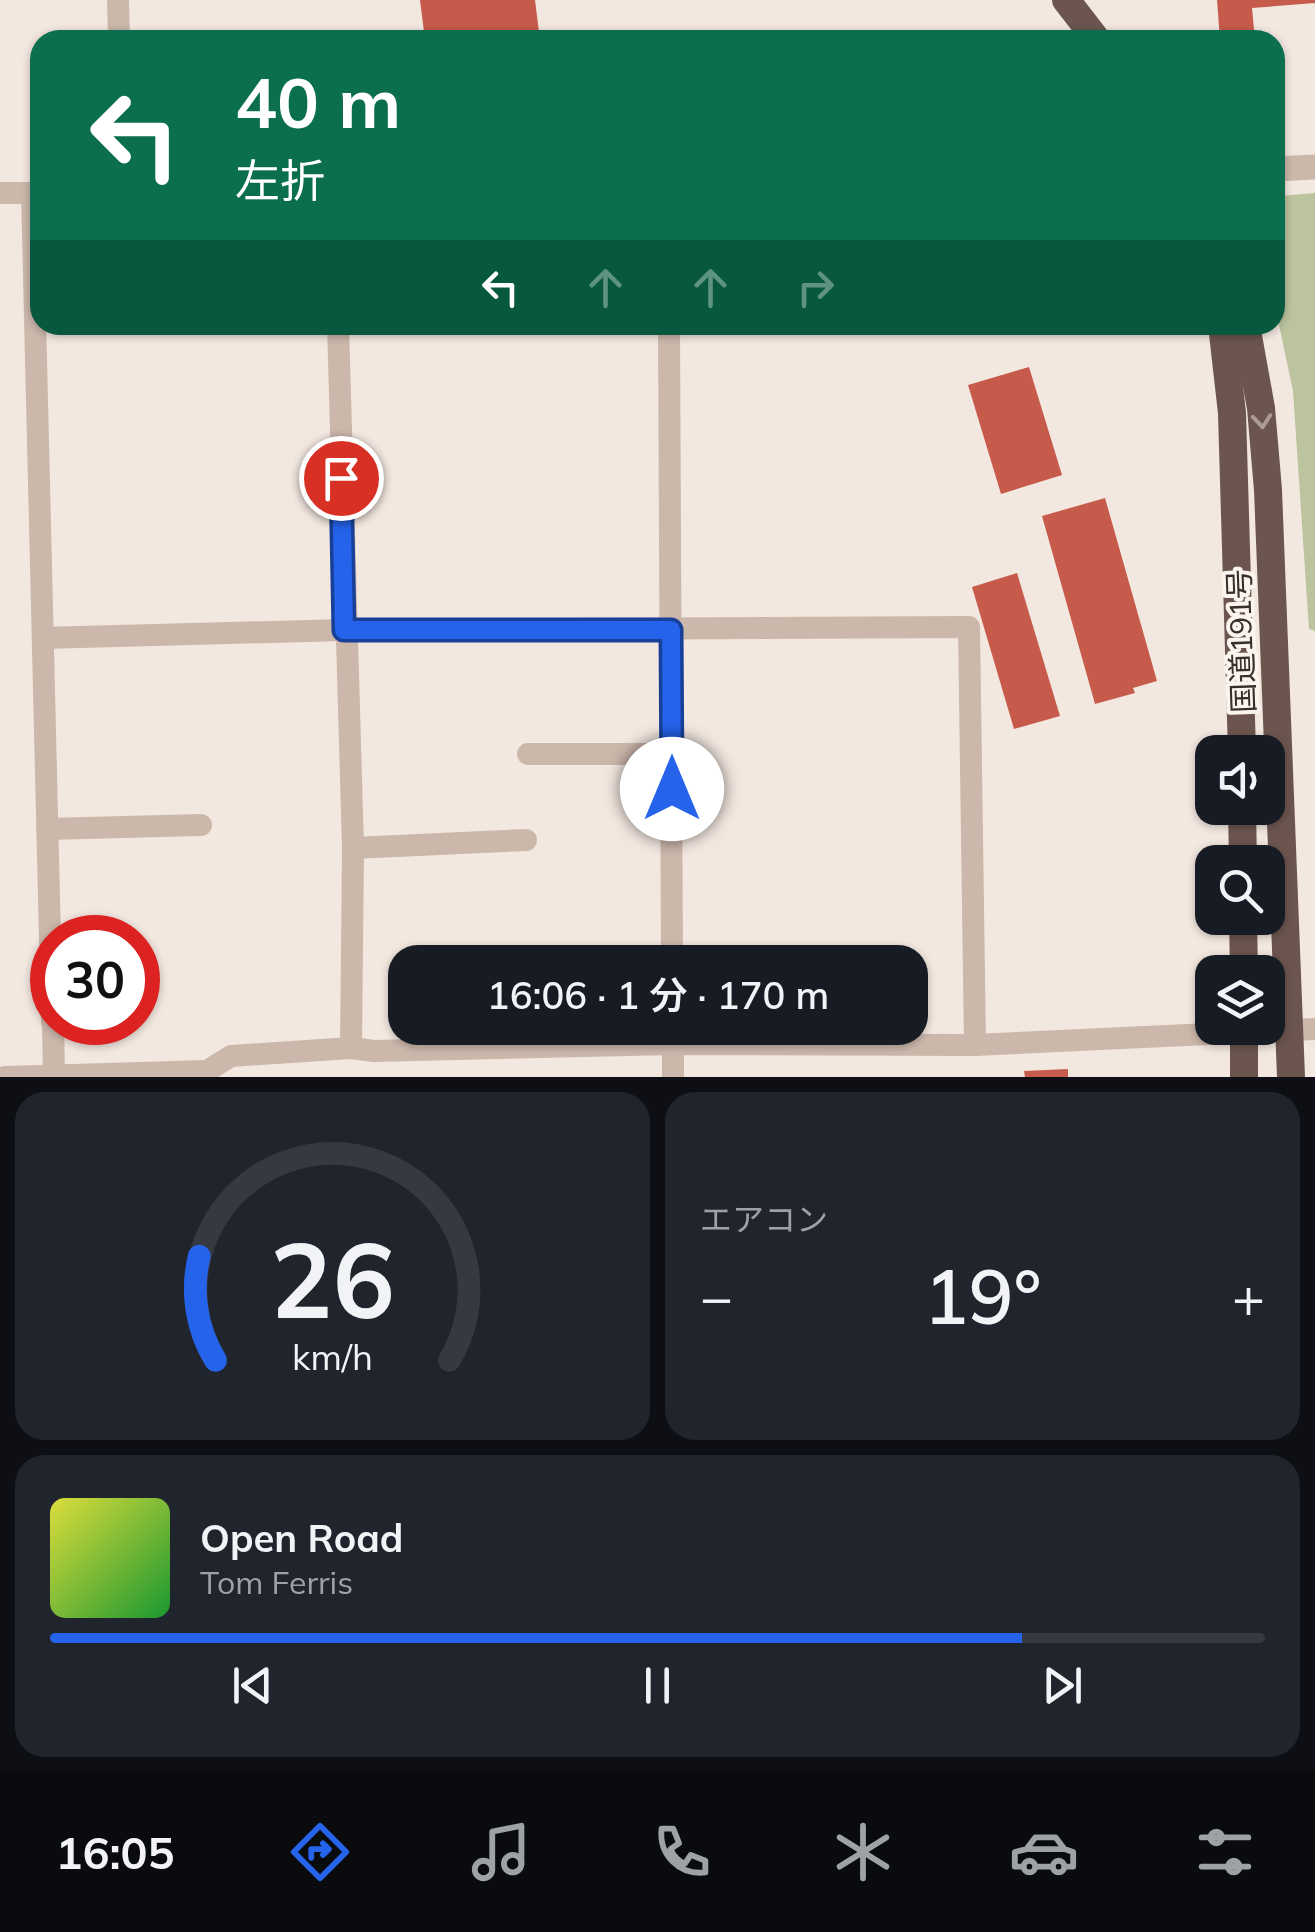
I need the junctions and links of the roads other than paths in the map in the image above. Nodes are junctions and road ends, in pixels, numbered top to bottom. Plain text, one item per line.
1 (118, 0) edge
2 (1066, 0) edge
3 (119, 30) edge
4 (1089, 30) edge
5 (1315, 166) edge
6 (1285, 168) edge
7 (0, 193) edge
8 (30, 193) edge
9 (38, 335) edge
10 (338, 335) edge
11 (669, 335) edge
12 (1223, 335) edge
13 (1248, 335) edge
14 (344, 630) junction
15 (671, 630) junction
16 (43, 638) junction
17 (1241, 735) edge
18 (528, 754) dead end
19 (672, 754) junction
20 (201, 825) dead end
21 (47, 829) junction
22 (526, 840) dead end
23 (353, 848) junction
24 (49, 915) edge
25 (672, 945) edge
26 (1302, 1030) edge
27 (1195, 1033) edge
28 (928, 1044) edge
29 (53, 1045) edge
30 (504, 1045) edge
31 (672, 1045) edge
32 (975, 1045) junction
33 (1244, 1045) edge
34 (350, 1048) junction
35 (374, 1052) junction
36 (54, 1076) edge
37 (5, 1077) edge
38 (374, 1077) edge
39 (673, 1077) edge
40 (1244, 1077) edge
41 (1291, 1077) edge

1 - 3 street
2 - 4 highway
5 - 6 street
7 - 8 street
9 - 16 street
10 - 14 street
11 - 15 street
12 - 17 highway, 国道191号
13 -> 26 highway, 国道191号
14 - 15 street
14 - 16 street
14 - 23 street
15 - 19 street
15 - 32 street
16 - 21 street
18 - 19 street
19 - 25 street
20 - 21 street
21 - 24 street
22 - 23 street
23 - 34 street
26 - 41 highway, 国道191号
27 - 32 street
28 - 32 street
29 - 36 street
30 - 35 street
31 - 39 street
33 - 40 highway
34 - 35 street
34 - 36 street
35 - 38 street
36 - 37 street

